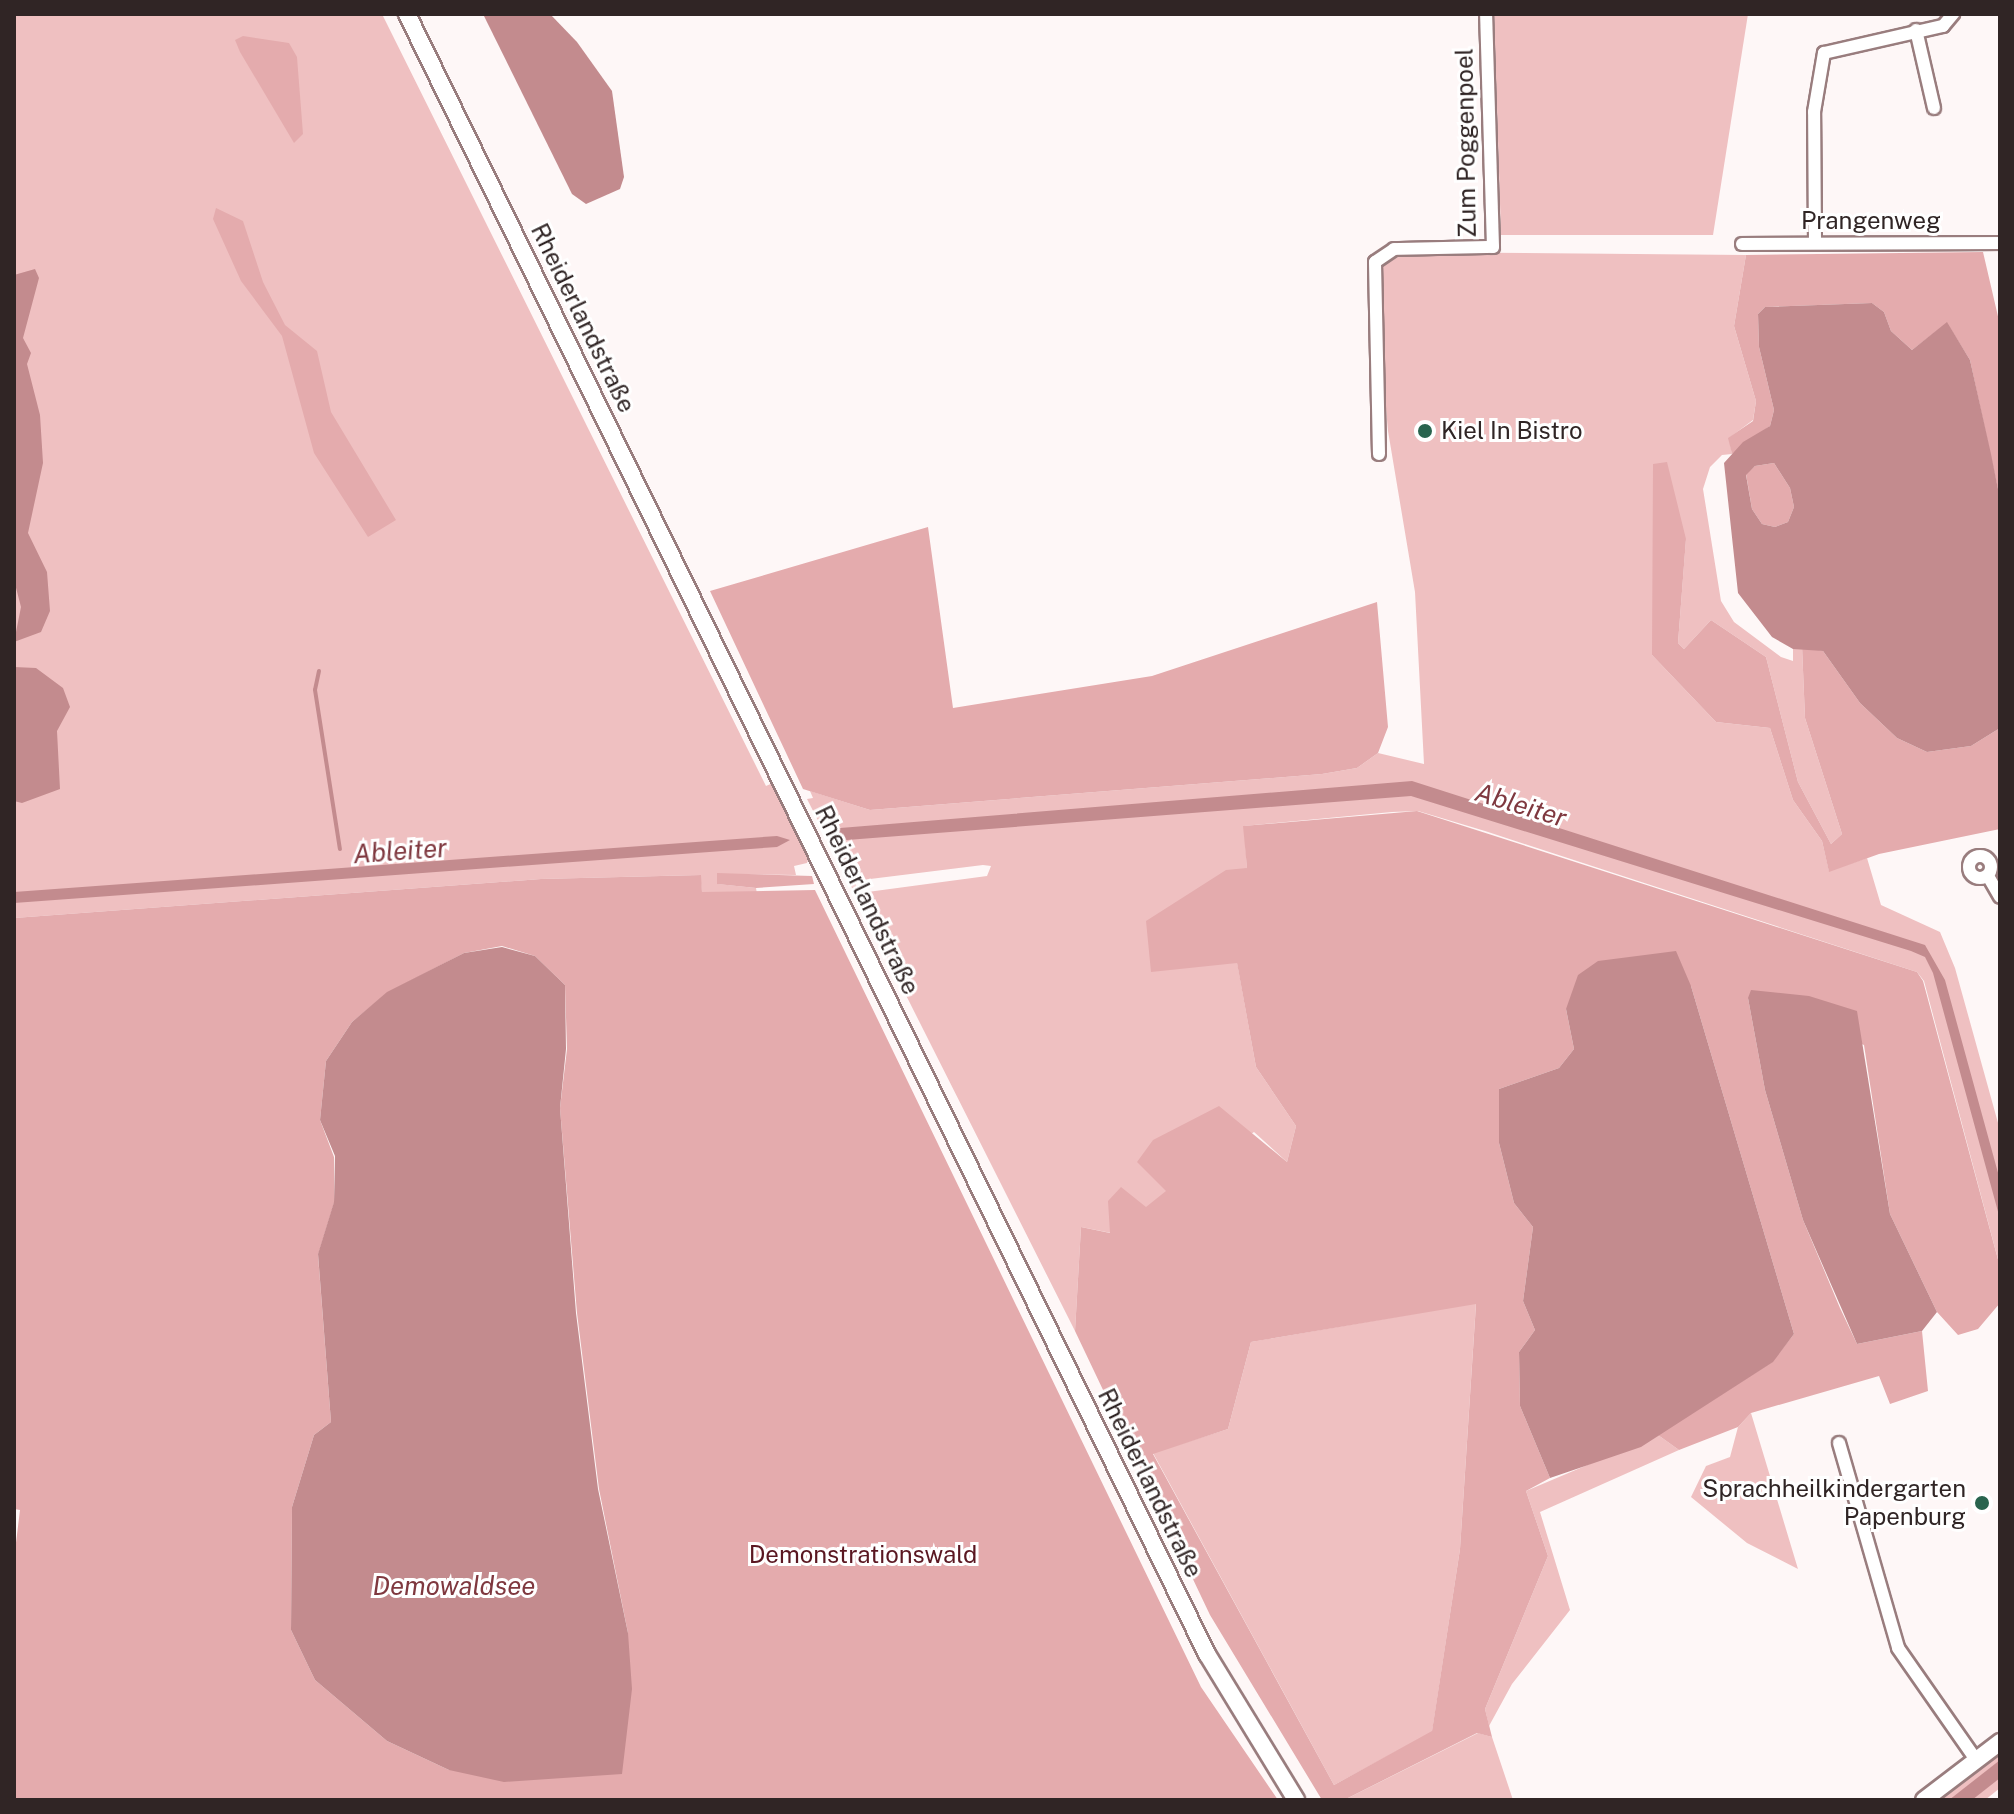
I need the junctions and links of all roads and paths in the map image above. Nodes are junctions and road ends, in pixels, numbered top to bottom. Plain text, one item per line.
1 (407, 14) edge
2 (1486, 14) edge
3 (1953, 14) edge
4 (1916, 30) junction
5 (1934, 108) dead end
6 (1815, 242) junction
7 (2000, 243) edge
8 (1742, 244) dead end
9 (1379, 454) dead end
10 (1988, 876) dead end
11 (2000, 897) edge
12 (1839, 1443) dead end
13 (2000, 1742) edge
14 (1976, 1760) junction
15 (1296, 1800) edge
16 (1924, 1800) edge

1 - 15 main road, Rheiderlandstraße
2 - 9 street, Zum Poggenpoel
3 - 4 street
4 - 5 street
4 - 6 street
6 - 7 street, Prangenweg
6 - 8 street, Prangenweg
10 - 11 street
12 - 14 street
13 - 14 main road
14 - 16 main road

